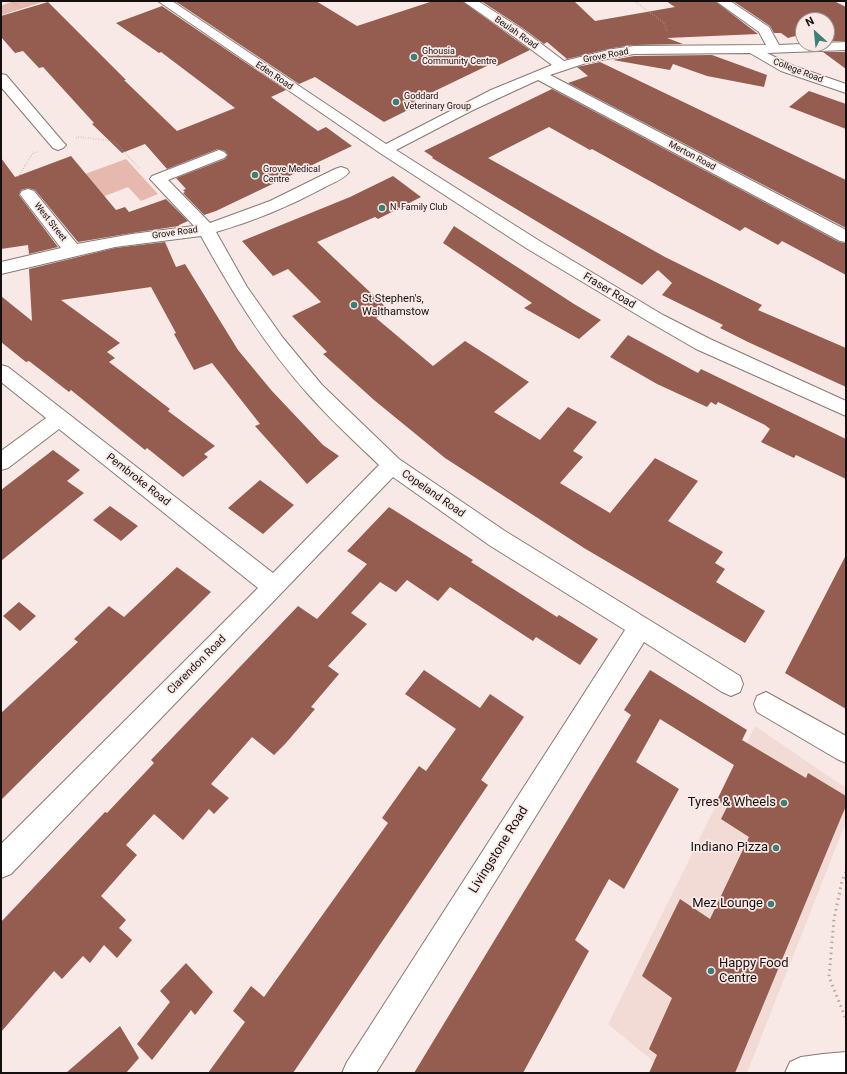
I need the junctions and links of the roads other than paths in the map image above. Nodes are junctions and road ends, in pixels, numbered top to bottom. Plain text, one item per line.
1 (164, 1) edge
2 (470, 1) edge
3 (722, 1) edge
4 (846, 46) edge
5 (753, 49) junction
6 (775, 49) junction
7 (562, 66) junction
8 (539, 75) junction
9 (1, 78) edge
10 (846, 89) edge
11 (58, 145) dead end
12 (385, 150) junction
13 (219, 155) dead end
14 (341, 172) dead end
15 (28, 194) dead end
16 (206, 229) junction
17 (846, 237) edge
18 (72, 250) junction
19 (1, 268) edge
20 (1, 372) edge
21 (846, 409) edge
22 (60, 418) junction
23 (1, 462) edge
24 (392, 465) junction
25 (274, 587) junction
26 (640, 627) junction
27 (731, 684) dead end
28 (766, 704) dead end
29 (846, 750) edge
30 (1, 864) edge
31 (358, 1073) edge

1 - 12 street, Eden Road
2 - 7 street, Beulah Road
3 - 6 street
4 - 6 street, Grove Road
5 - 6 street, Grove Road
5 - 7 street, Grove Road
5 - 10 street, College Road
7 - 8 street, Grove Road
8 - 12 street, Grove Road
8 - 17 street, Merton Road
9 - 11 street
12 - 21 street, Fraser Road
13 - 16 street, Copeland Road
14 - 16 street, Grove Road
15 - 18 street, West Street
16 - 18 street, Grove Road
16 - 24 street, Copeland Road
18 - 19 street, Grove Road
20 - 22 street, Pembroke Road
22 - 23 street
22 - 25 street, Pembroke Road
24 - 25 street, Clarendon Road
24 - 26 street, Copeland Road
25 - 30 street, Clarendon Road
26 - 27 street, Copeland Road
26 - 31 street, Livingstone Road
28 - 29 street

